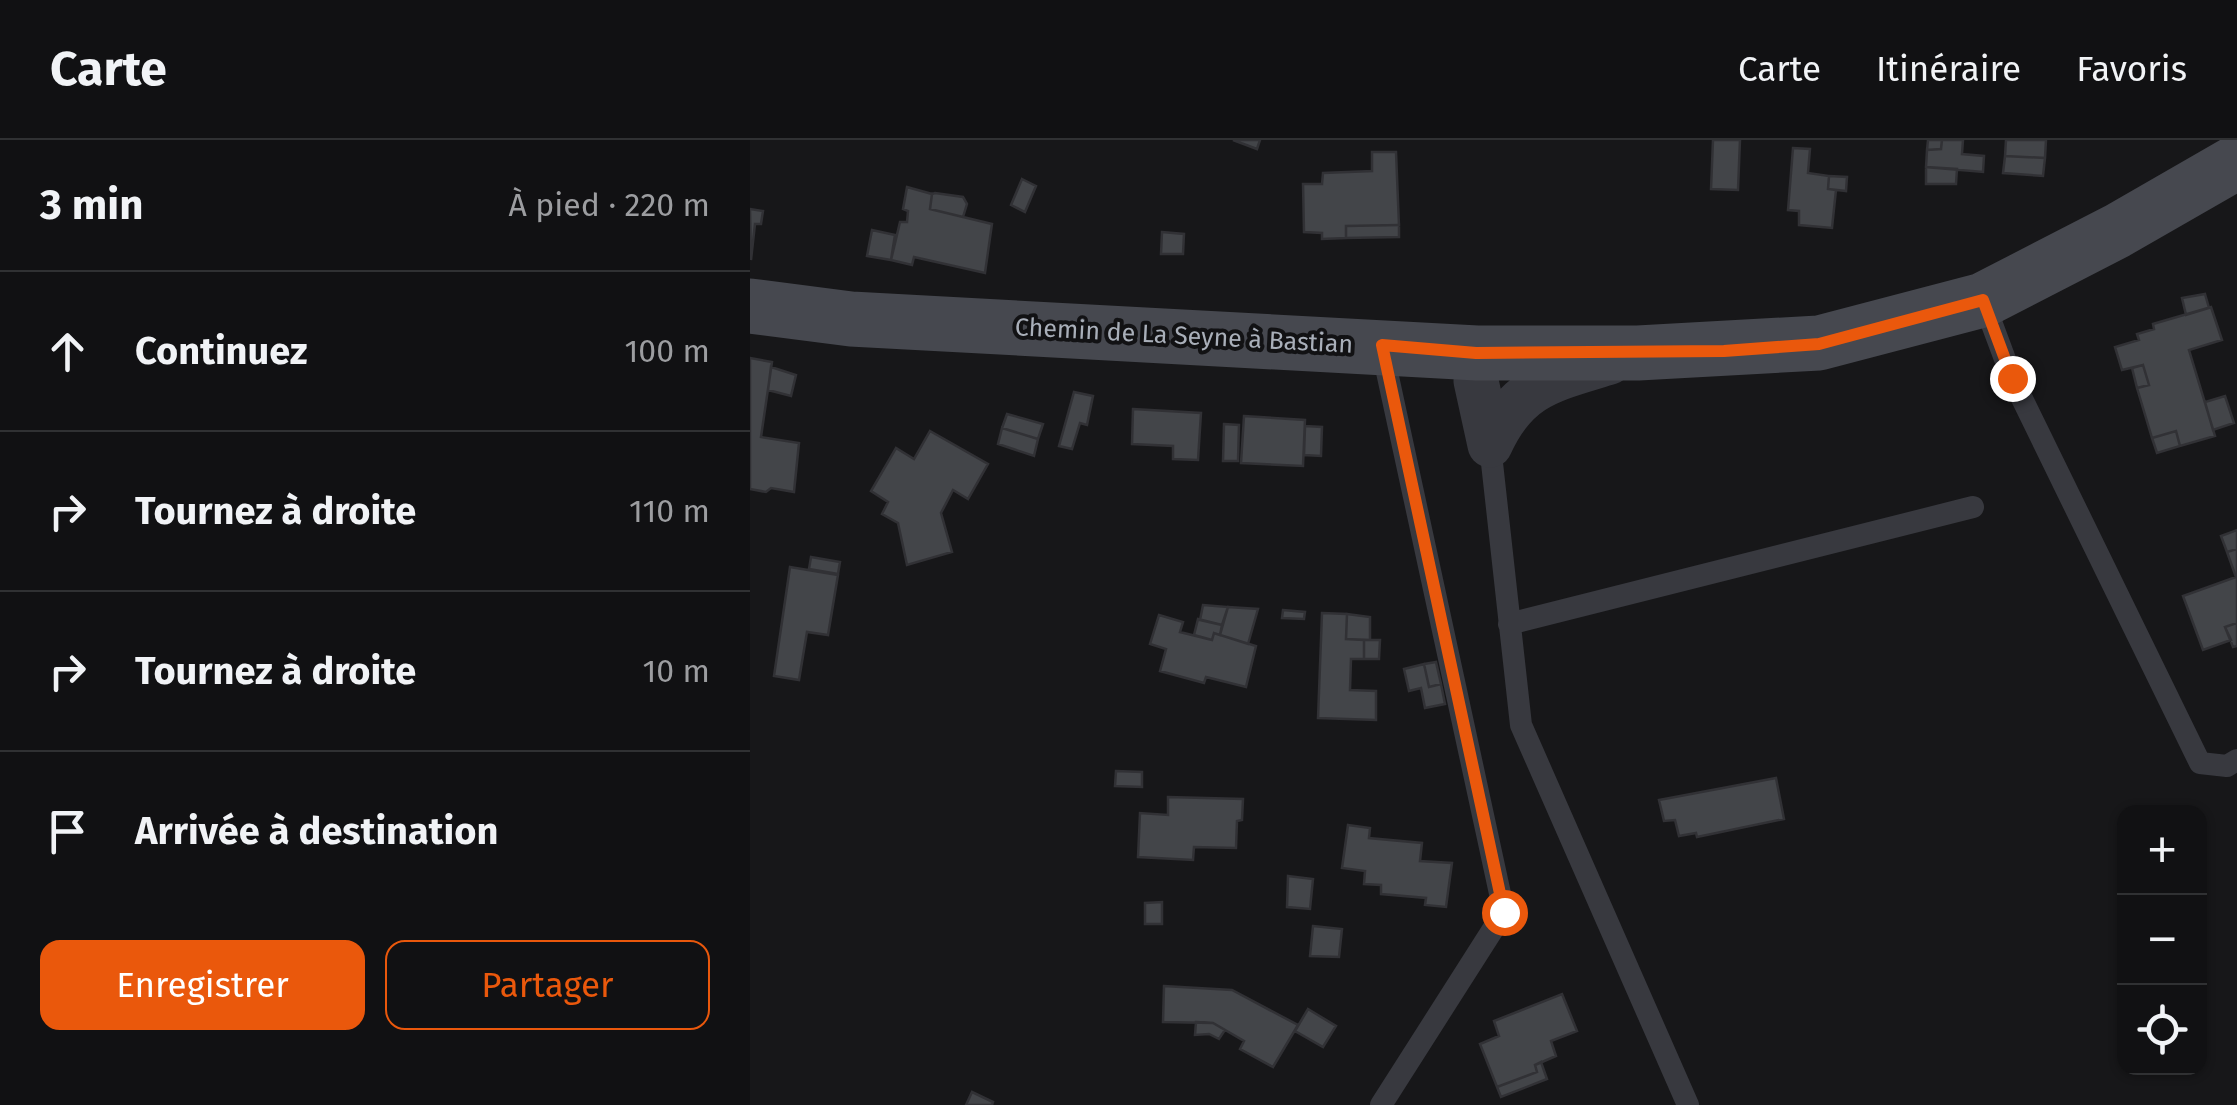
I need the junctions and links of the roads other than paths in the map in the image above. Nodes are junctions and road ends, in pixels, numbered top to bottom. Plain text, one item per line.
1 (2237, 162) edge
2 (1983, 300) junction
3 (750, 306) edge
4 (1382, 345) junction
5 (1476, 353) junction
6 (1638, 354) junction
7 (1490, 444) junction
8 (1973, 507) dead end
9 (1509, 624) junction
10 (2237, 760) edge
11 (1381, 1105) edge
12 (1688, 1105) edge

1 - 2 street, Chemin de La Seyne à Bastian
2 - 6 street, Chemin de La Seyne à Bastian
2 - 10 lane
3 - 4 street, Chemin de La Seyne à Bastian
4 - 5 street, Chemin de La Seyne à Bastian
4 - 11 lane
5 - 6 street, Chemin de La Seyne à Bastian
5 - 7 street
6 - 7 street
7 - 9 lane
8 - 9 lane
9 - 12 lane

